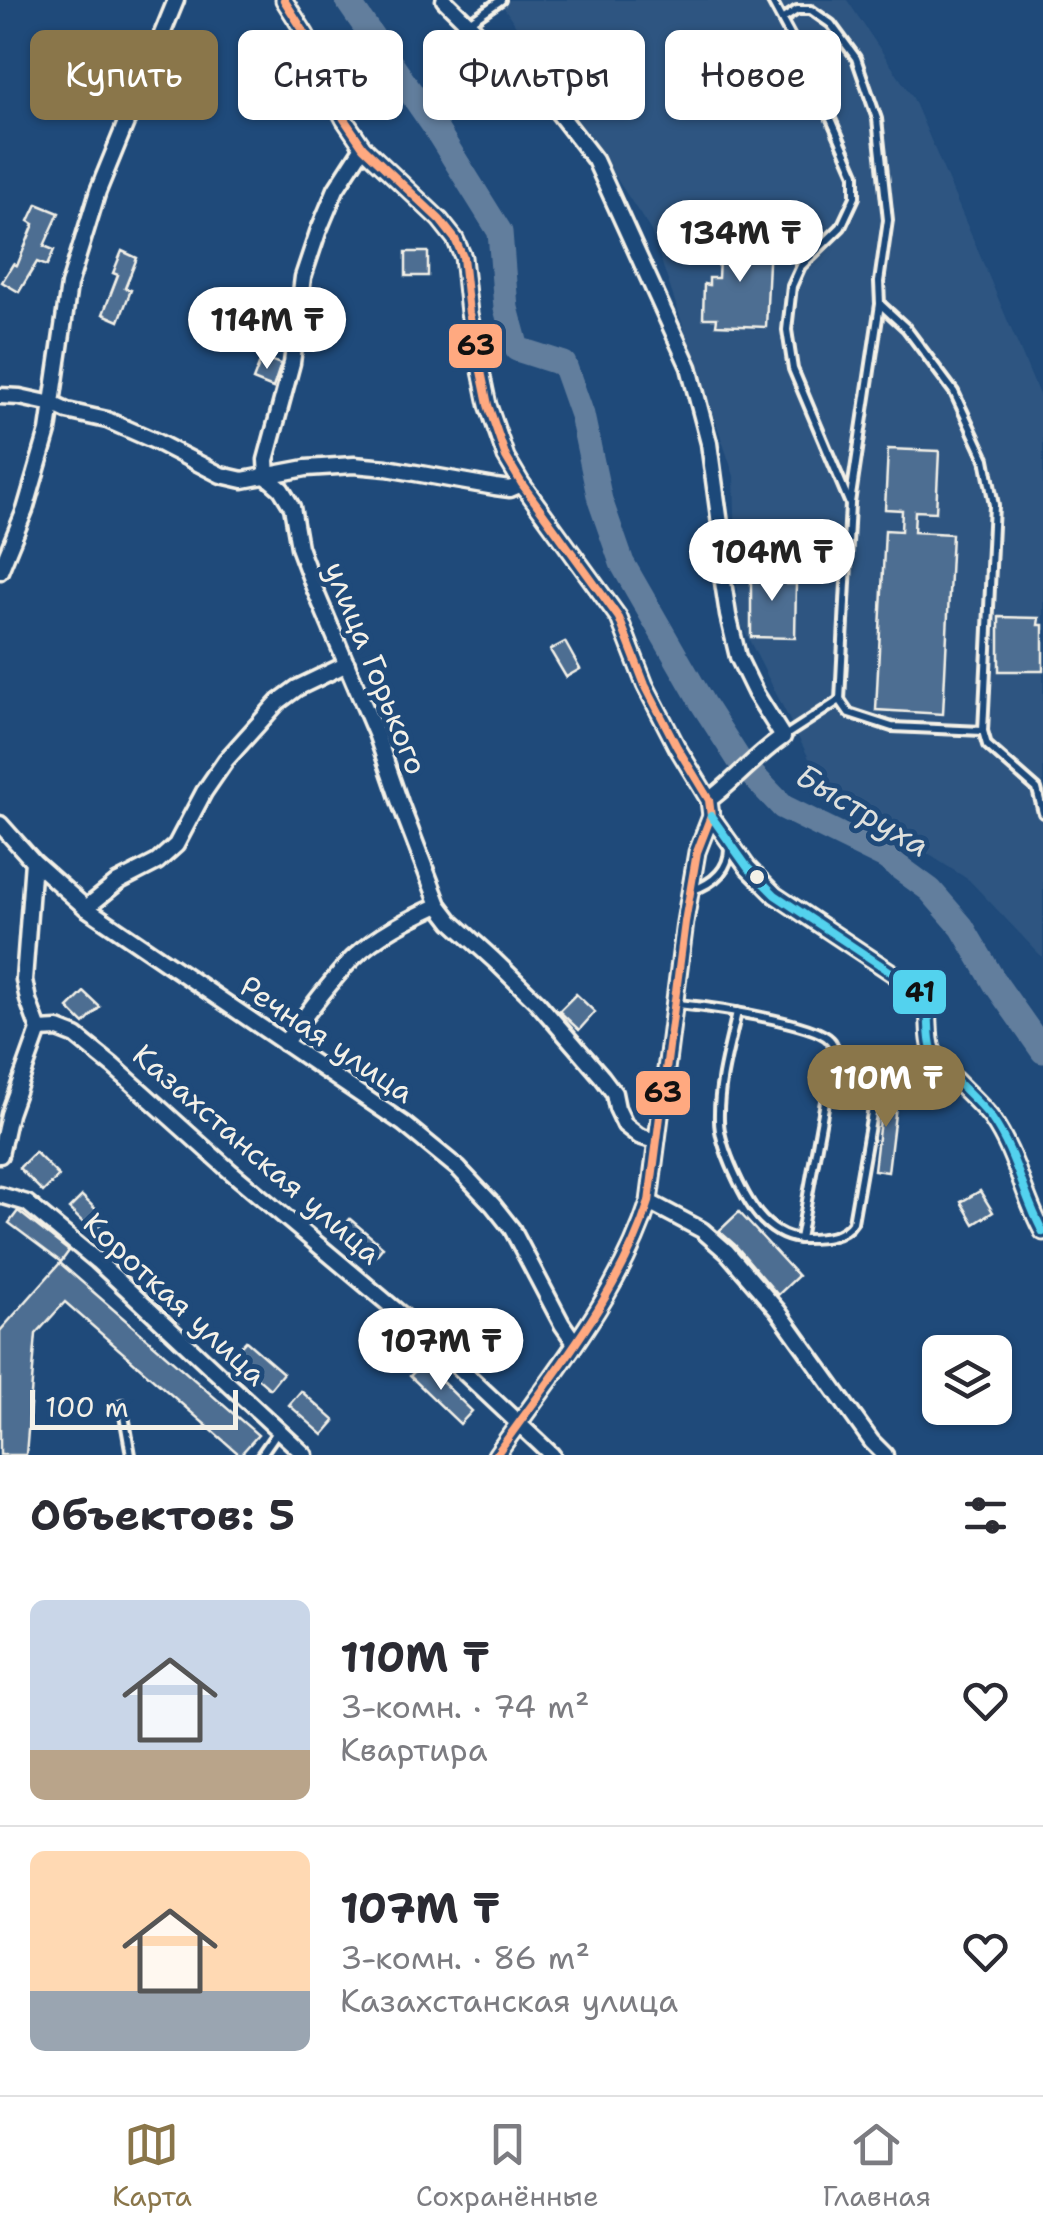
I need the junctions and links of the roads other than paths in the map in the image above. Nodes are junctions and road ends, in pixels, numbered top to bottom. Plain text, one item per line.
1 (176, 0) edge
2 (284, 0) edge
3 (444, 0) edge
4 (501, 0) edge
5 (771, 0) edge
6 (783, 18) junction
7 (468, 23) junction
8 (363, 146) junction
9 (880, 304) junction
10 (0, 396) edge
11 (52, 404) junction
12 (268, 477) junction
13 (522, 484) junction
14 (850, 504) junction
15 (0, 571) edge
16 (347, 664) junction
17 (840, 700) junction
18 (983, 731) junction
19 (777, 742) junction
20 (710, 808) junction
21 (1043, 813) edge
22 (0, 824) edge
23 (729, 843) junction
24 (34, 861) junction
25 (690, 892) junction
26 (439, 905) junction
27 (86, 908) junction
28 (675, 1004) junction
29 (737, 1012) junction
30 (38, 1030) junction
31 (284, 1043) junction
32 (880, 1068) dead end
33 (655, 1141) junction
34 (0, 1154) edge
35 (0, 1196) edge
36 (648, 1202) junction
37 (1043, 1232) edge
38 (800, 1239) junction
39 (575, 1343) junction
40 (122, 1404) dead end
41 (518, 1424) junction
42 (278, 1432) junction
43 (131, 1455) edge
44 (261, 1455) edge
45 (305, 1455) edge
46 (496, 1455) edge
47 (552, 1455) edge
48 (885, 1455) edge

1 - 11 street
2 - 8 street
3 - 7 street
4 - 7 lane
5 - 6 lane
6 - 9 lane
6 - 14 lane
7 - 19 street
8 - 12 street
8 - 13 street
9 - 14 lane
9 - 18 lane
10 - 11 street
11 - 12 street
11 - 15 street
12 - 13 street
12 - 16 street, улица Горького
13 - 20 street
14 - 17 lane
16 - 26 street, улица Горького
16 - 27 street
17 - 18 lane
17 - 19 lane
18 - 21 lane
19 - 20 street
20 - 23 street
20 - 25 street
22 - 24 street, Речная улица
23 - 25 lane
23 - 37 street
24 - 27 street, Речная улица
24 - 30 street
25 - 28 street
26 - 31 street
26 - 33 street, улица Горького
27 - 31 street, Речная улица
28 - 29 lane
28 - 33 street
29 - 38 lane
29 - 38 lane
30 - 34 street
30 - 41 street, Казахстанская улица
31 - 39 street, Речная улица
32 - 38 lane
33 - 36 street
35 - 42 street, Короткая улица
36 - 39 street
36 - 48 street
39 - 41 street
40 - 43 lane
41 - 46 street
41 - 47 street, Казахстанская улица
42 - 44 lane
42 - 45 street, Короткая улица

